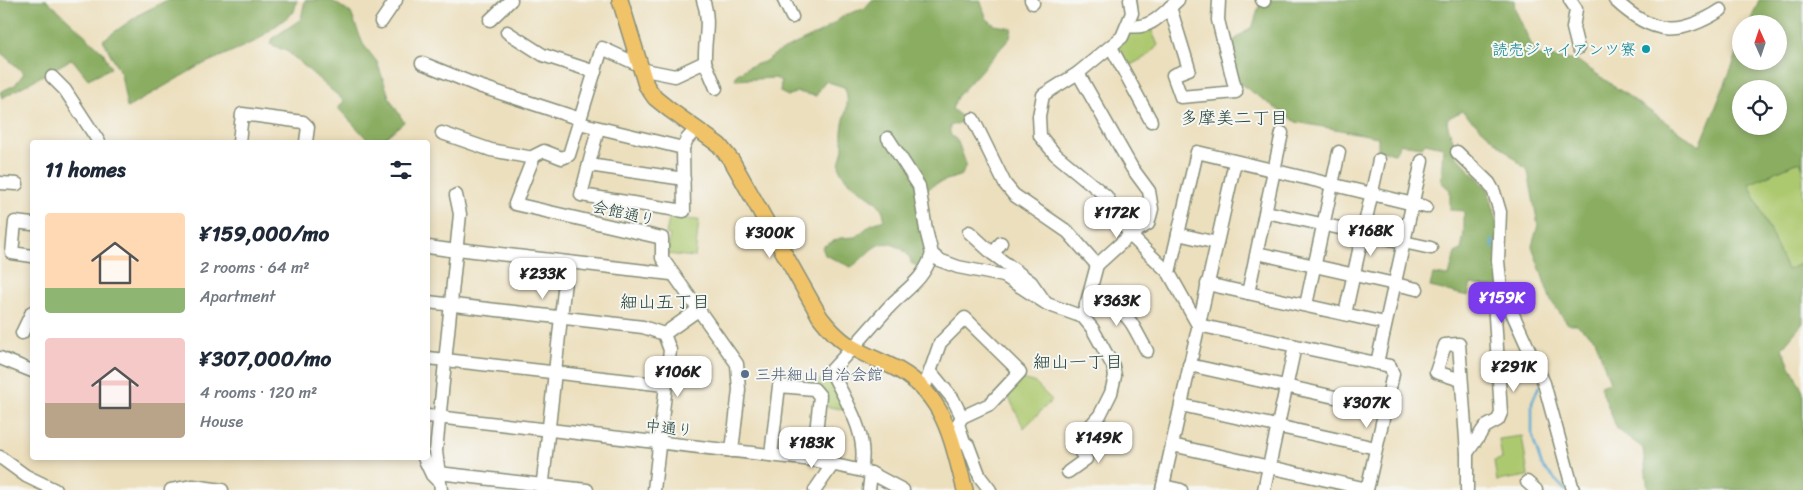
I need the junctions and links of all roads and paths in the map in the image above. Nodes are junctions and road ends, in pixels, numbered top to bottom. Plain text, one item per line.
1 (396, 0) edge
2 (511, 0) edge
3 (620, 0) edge
4 (703, 0) edge
5 (784, 0) edge
6 (1130, 0) edge
7 (1219, 0) edge
8 (1570, 0) edge
9 (1615, 0) edge
10 (1174, 4) edge
11 (1721, 10) dead end
12 (792, 17) dead end
13 (490, 20) dead end
14 (381, 22) dead end
15 (1129, 26) junction
16 (507, 32) dead end
17 (1110, 47) junction
18 (1578, 48) dead end
19 (705, 62) junction
20 (422, 63) dead end
21 (639, 67) junction
22 (595, 72) junction
23 (1078, 73) junction
24 (52, 77) dead end
25 (716, 88) dead end
26 (973, 119) dead end
27 (580, 121) junction
28 (1152, 121) dead end
29 (697, 128) junction
30 (598, 129) junction
31 (442, 133) dead end
32 (1282, 133) dead end
33 (888, 138) dead end
34 (98, 140) edge
35 (239, 140) edge
36 (306, 140) edge
37 (683, 148) junction
38 (1338, 152) dead end
39 (1457, 152) dead end
40 (533, 157) junction
41 (1379, 160) dead end
42 (1422, 161) dead end
43 (1235, 162) junction
44 (589, 165) junction
45 (1275, 171) junction
46 (684, 179) junction
47 (0, 183) edge
48 (18, 184) dead end
49 (1332, 185) junction
50 (1371, 194) junction
51 (456, 195) dead end
52 (1411, 204) junction
53 (1426, 207) dead end
54 (1266, 212) junction
55 (30, 224) edge
56 (1322, 224) junction
57 (969, 232) dead end
58 (1363, 233) junction
59 (1178, 234) junction
60 (1130, 235) junction
61 (1402, 242) junction
62 (1001, 243) dead end
63 (1217, 243) junction
64 (430, 247) edge
65 (1431, 248) dead end
66 (457, 250) junction
67 (932, 254) junction
68 (992, 254) junction
69 (1257, 254) junction
70 (30, 256) edge
71 (567, 263) junction
72 (1097, 265) junction
73 (1314, 265) junction
74 (1169, 273) junction
75 (672, 274) junction
76 (1353, 274) junction
77 (1393, 283) junction
78 (1207, 284) junction
79 (1417, 289) dead end
80 (1248, 292) junction
81 (1502, 300) junction
82 (430, 302) edge
83 (451, 304) junction
84 (1046, 304) junction
85 (1086, 304) junction
86 (1306, 305) junction
87 (698, 310) junction
88 (1345, 314) junction
89 (30, 316) edge
90 (561, 316) junction
91 (1083, 317) junction
92 (1386, 323) junction
93 (1198, 325) junction
94 (22, 332) dead end
95 (658, 332) junction
96 (1295, 346) junction
97 (852, 349) junction
98 (1147, 351) dead end
99 (0, 358) edge
100 (430, 358) edge
101 (444, 360) junction
102 (1377, 363) junction
103 (1189, 365) junction
104 (30, 370) edge
105 (555, 372) junction
106 (930, 372) junction
107 (1461, 380) dead end
108 (665, 385) junction
109 (1286, 386) junction
110 (924, 389) junction
111 (1181, 405) junction
112 (1385, 408) junction
113 (433, 417) edge
114 (962, 417) junction
115 (1278, 426) junction
116 (548, 430) junction
117 (660, 444) junction
118 (1172, 446) junction
119 (1376, 448) junction
120 (732, 450) junction
121 (1467, 454) junction
122 (771, 455) junction
123 (0, 457) edge
124 (425, 460) edge
125 (813, 460) junction
126 (832, 464) junction
127 (1269, 468) junction
128 (866, 471) junction
129 (1068, 472) dead end
130 (438, 473) junction
131 (542, 487) edge
132 (189, 488) edge
133 (1163, 488) edge
134 (54, 490) edge
135 (171, 490) edge
136 (222, 490) edge
137 (441, 490) edge
138 (587, 490) edge
139 (654, 490) edge
140 (815, 490) edge
141 (869, 490) edge
142 (903, 490) edge
143 (965, 490) edge
144 (990, 490) edge
145 (1181, 490) edge
146 (1264, 490) edge
147 (1367, 490) edge
148 (1467, 490) edge
149 (1573, 490) edge

1 - 14 street
2 - 13 street
3 - 21 main road
4 - 19 street
5 - 12 street
6 - 15 street
7 - 10 street
8 - 18 street
9 - 11 street
10 - 15 street
15 - 17 street
16 - 22 street
17 - 23 street
17 - 28 street
19 - 21 street
19 - 25 street
20 - 27 street
21 - 22 street
21 - 29 main road
22 - 27 street
23 - 60 street
23 - 60 street
24 - 34 street
26 - 72 street
27 - 30 street
27 - 40 street
29 - 37 street
29 - 97 main road
30 - 37 street
30 - 44 street
31 - 40 street
32 - 45 street
33 - 67 street
35 - 36 street
37 - 46 street
38 - 49 street
39 - 81 street
40 - 75 street, 会館通り
41 - 50 street
42 - 52 street
43 - 45 street
43 - 59 street
43 - 63 street
44 - 46 street
44 - 46 street
45 - 49 street
45 - 54 street
47 - 48 street
49 - 50 street
49 - 56 street
50 - 52 street
50 - 58 street
51 - 66 street
52 - 53 street
52 - 61 street
54 - 56 street
54 - 69 street
55 - 70 street
56 - 58 street
56 - 73 street
57 - 68 street
58 - 61 street
58 - 76 street
59 - 63 street
59 - 74 street
60 - 72 street
60 - 74 street
61 - 65 street
61 - 77 street
62 - 68 street
63 - 78 street
64 - 66 street
66 - 71 street
66 - 83 street
67 - 84 street
67 - 97 street
68 - 84 street
69 - 73 street
69 - 80 street
71 - 75 street
71 - 90 street
72 - 85 street
73 - 76 street
73 - 86 street
74 - 93 street
75 - 87 street, 会館通り
76 - 77 street
76 - 88 street
77 - 79 street
77 - 92 street
78 - 80 street
78 - 93 street
80 - 86 street
81 - 121 street
81 - 149 street
82 - 83 street
83 - 90 street
83 - 101 street
84 - 91 street
85 - 91 street
85 - 98 street
86 - 88 street
87 - 95 street
87 - 120 street, 会館通り
88 - 92 street
89 - 94 street
90 - 95 street
90 - 105 street
91 - 129 street
92 - 102 street
93 - 96 street
93 - 103 street
95 - 108 street
96 - 102 street
96 - 109 street
97 - 110 main road
97 - 128 street
99 - 104 street
100 - 101 street
101 - 105 street
101 - 113 street
102 - 112 street
103 - 109 street
103 - 111 street
105 - 108 street
105 - 116 street
106 - 110 street
106 - 114 street
106 - 114 street
107 - 121 street
108 - 117 street
109 - 112 street
109 - 115 street
110 - 143 main road
111 - 115 street
111 - 118 street
112 - 119 street
113 - 116 street, 中通り
113 - 130 street
114 - 144 street
115 - 119 street
115 - 127 street
116 - 117 street, 中通り
116 - 131 street
117 - 120 street, 中通り
117 - 139 street
118 - 127 street
118 - 133 street
119 - 147 street
120 - 122 street, 中通り
121 - 148 street
122 - 125 street, 中通り
122 - 125 street
123 - 134 street
124 - 137 street
125 - 126 street, 中通り
126 - 128 street, 中通り
126 - 140 street
127 - 146 street
127 - 147 street
128 - 141 street
128 - 142 street, 中通り
130 - 131 street
130 - 137 street
131 - 138 street
132 - 135 street
132 - 136 street
133 - 145 street

